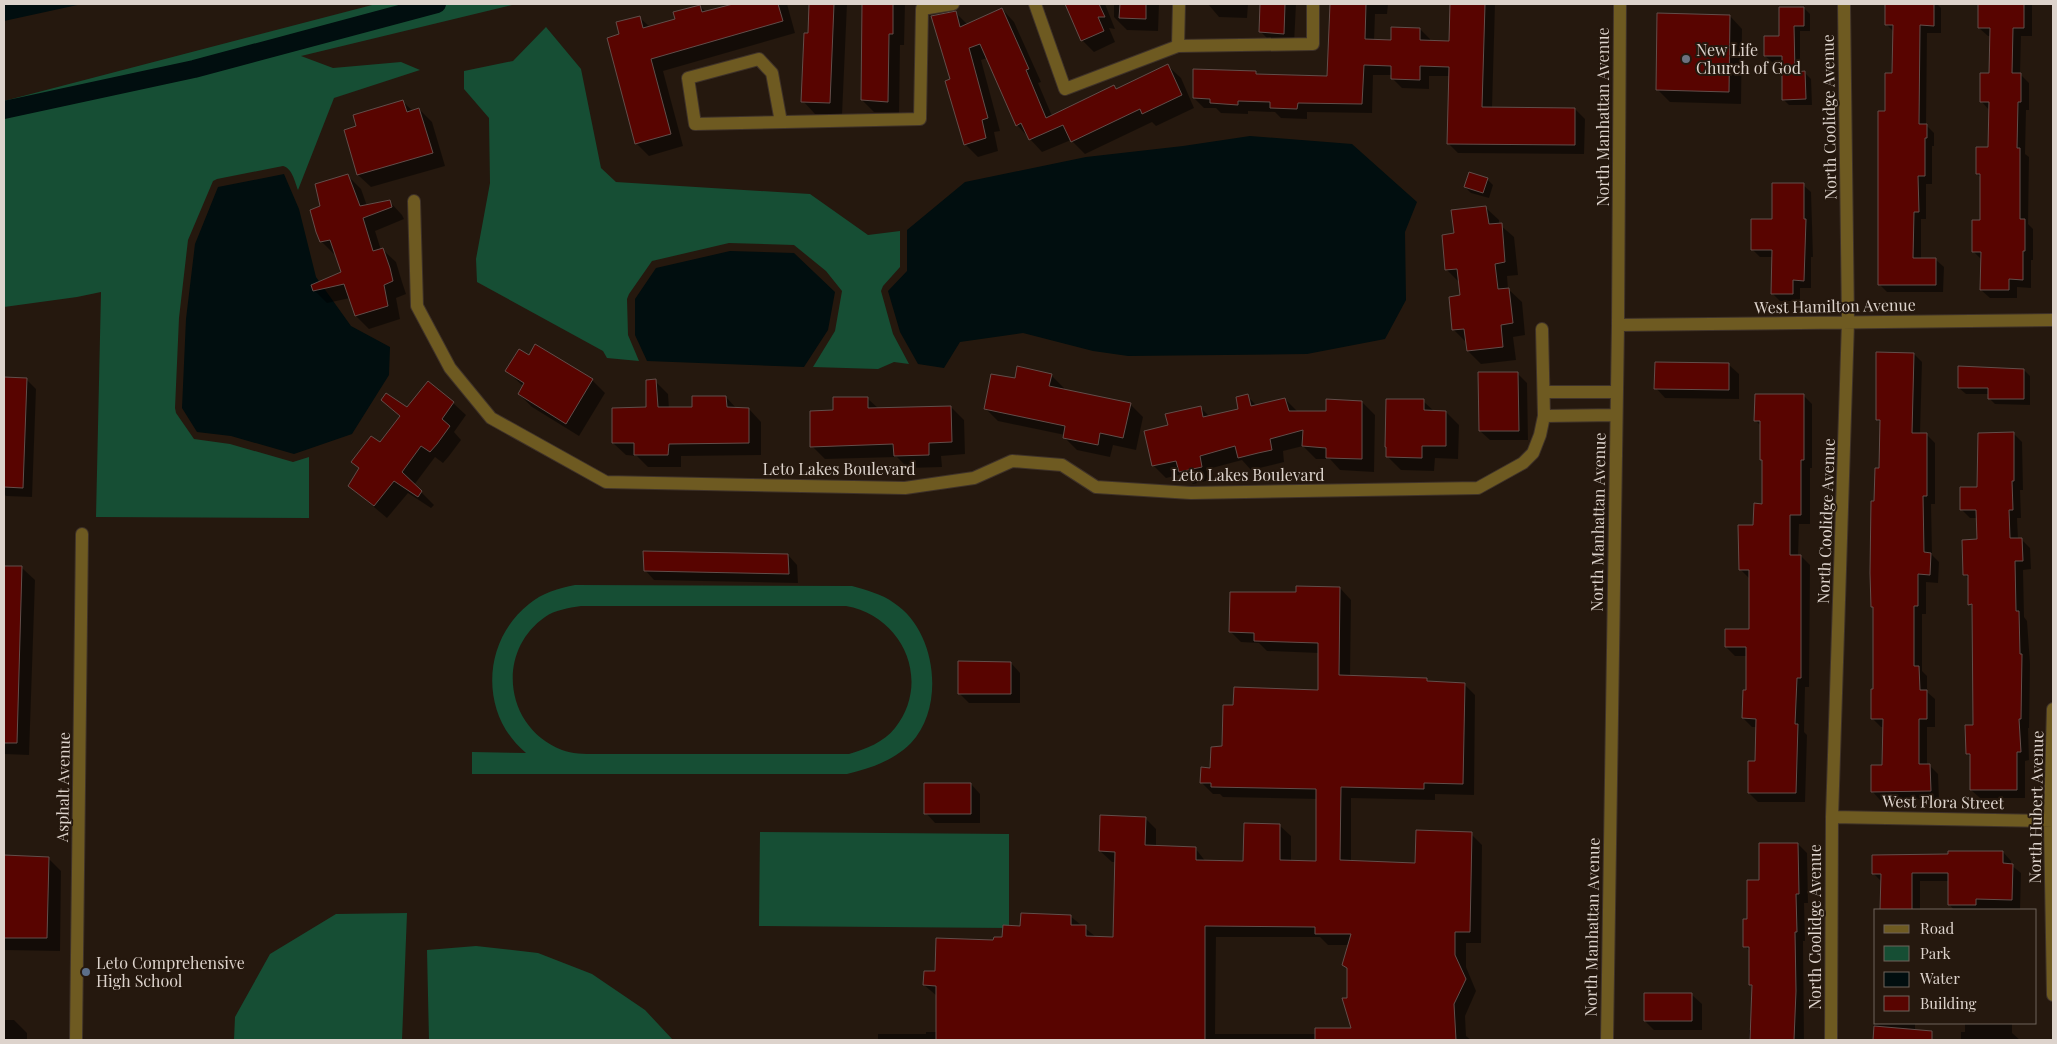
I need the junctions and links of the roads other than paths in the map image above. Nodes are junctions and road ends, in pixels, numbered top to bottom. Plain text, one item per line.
1 (953, 4) edge
2 (1035, 4) edge
3 (1179, 4) edge
4 (1313, 4) edge
5 (1620, 4) edge
6 (1844, 4) edge
7 (1178, 46) junction
8 (781, 122) junction
9 (414, 200) dead end
10 (2053, 320) edge
11 (1848, 322) junction
12 (1618, 325) junction
13 (1542, 329) dead end
14 (1544, 392) junction
15 (1616, 392) junction
16 (1616, 415) junction
17 (1544, 416) junction
18 (82, 534) dead end
19 (2053, 709) edge
20 (1832, 817) junction
21 (2051, 820) edge
22 (2053, 996) edge
23 (76, 1040) edge
24 (1607, 1040) edge
25 (1830, 1040) edge

1 - 8 street
2 - 7 street
3 - 7 street
4 - 7 street
5 - 12 street, North Manhattan Avenue
6 - 11 street, North Coolidge Avenue
8 - 8 street
9 - 17 street, Leto Lakes Boulevard
10 - 11 street, West Hamilton Avenue
11 - 12 street, West Hamilton Avenue
11 - 20 street, North Coolidge Avenue
12 - 15 street, North Manhattan Avenue
13 - 14 street, Leto Lakes Boulevard
14 - 15 street
14 - 17 street, Leto Lakes Boulevard
15 - 16 street, North Manhattan Avenue
16 - 17 street
16 - 24 street, North Manhattan Avenue
18 - 23 street, Asphalt Avenue
19 - 21 street, North Hubert Avenue
20 - 21 street, West Flora Street
20 - 25 street, North Coolidge Avenue
21 - 22 street, North Hubert Avenue

